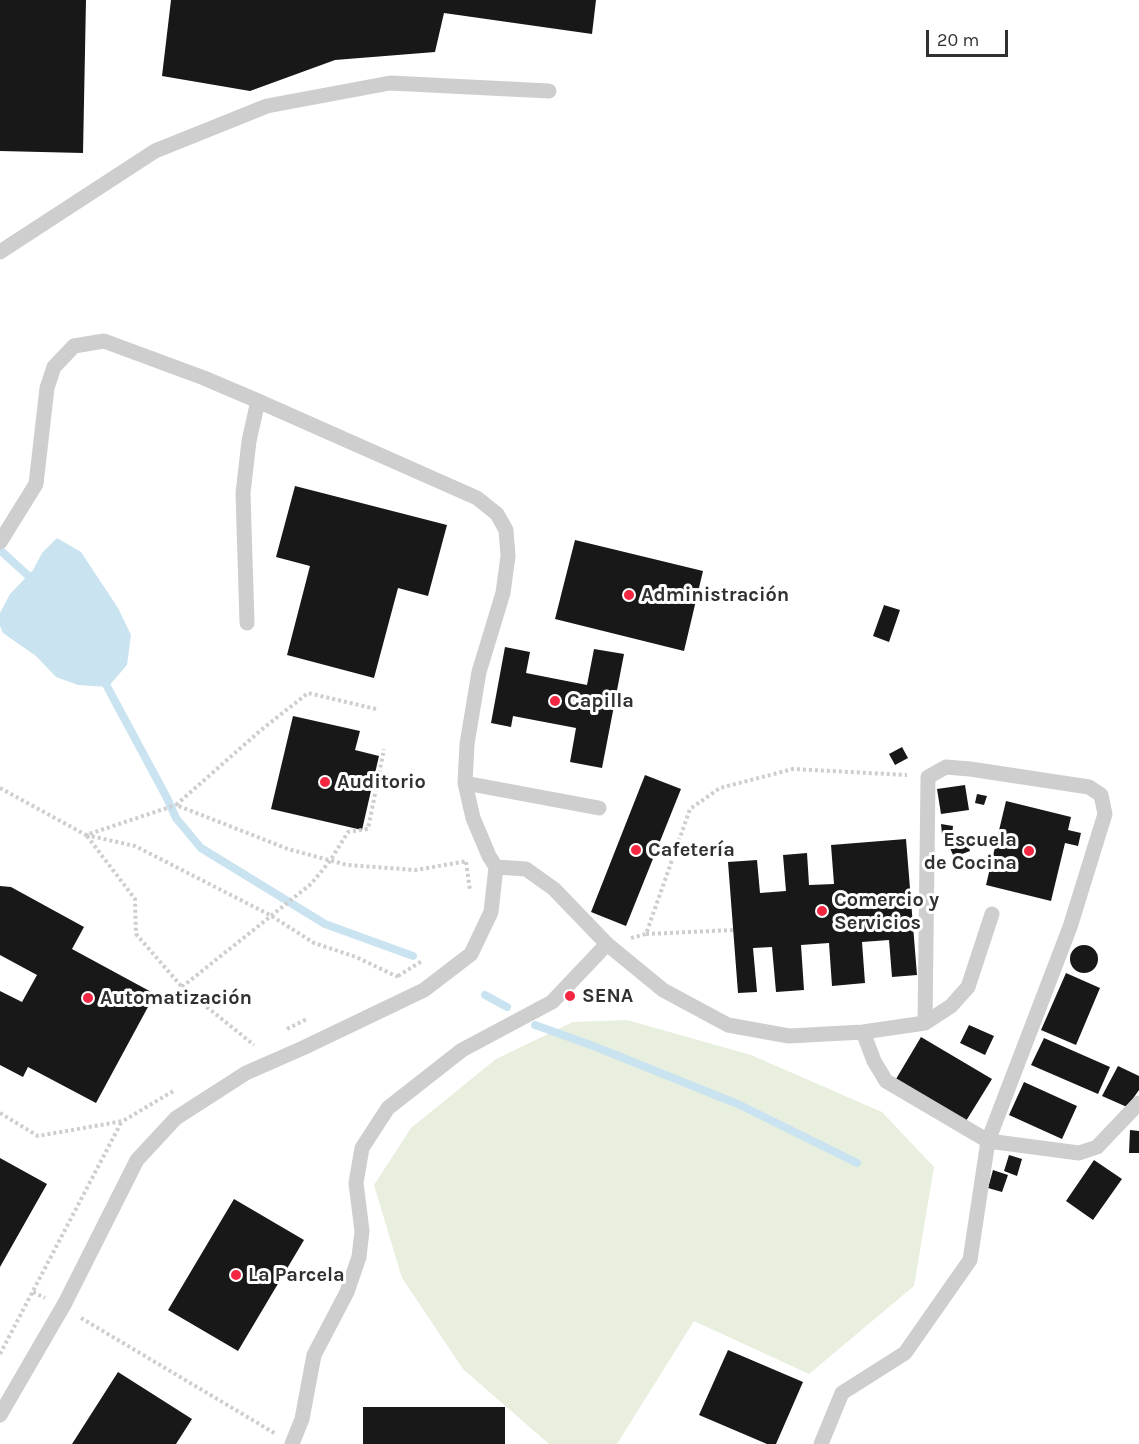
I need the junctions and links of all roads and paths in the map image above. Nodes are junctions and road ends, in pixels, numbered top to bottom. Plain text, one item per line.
1 (549, 91) dead end
2 (0, 252) edge
3 (258, 401) junction
4 (0, 542) edge
5 (247, 622) dead end
6 (376, 710) dead end
7 (384, 748) dead end
8 (928, 777) junction
9 (465, 783) junction
10 (0, 788) edge
11 (176, 805) junction
12 (599, 808) dead end
13 (86, 835) junction
14 (330, 861) junction
15 (466, 861) junction
16 (493, 861) junction
17 (471, 899) dead end
18 (992, 914) dead end
19 (270, 915) junction
20 (734, 930) dead end
21 (646, 933) junction
22 (607, 944) junction
23 (423, 961) dead end
24 (397, 977) junction
25 (387, 982) dead end
26 (182, 987) junction
27 (424, 990) junction
28 (315, 1016) dead end
29 (925, 1023) junction
30 (285, 1030) dead end
31 (864, 1032) junction
32 (264, 1040) dead end
33 (254, 1045) junction
34 (244, 1050) dead end
35 (183, 1086) dead end
36 (1139, 1103) edge
37 (0, 1113) edge
38 (123, 1121) junction
39 (988, 1141) junction
40 (33, 1292) junction
41 (63, 1308) junction
42 (1, 1348) edge
43 (0, 1354) edge
44 (0, 1415) edge
45 (292, 1444) edge
46 (821, 1444) edge

1 - 2 lane
3 - 4 lane
3 - 5 lane
3 - 9 lane
6 - 11 path
7 - 14 path
8 - 21 path
8 - 29 lane
8 - 39 lane
9 - 12 lane
9 - 16 lane
10 - 13 path
11 - 13 path
11 - 14 path
13 - 19 path
13 - 26 path
14 - 15 path
14 - 19 path
15 - 16 path
15 - 17 path
16 - 22 lane
16 - 27 lane
18 - 29 lane
19 - 24 path
19 - 26 path
20 - 21 path
21 - 22 path
22 - 31 lane
22 - 45 lane
23 - 24 path
24 - 25 path
24 - 27 path
26 - 33 path
27 - 41 lane
28 - 30 path
29 - 31 lane
31 - 39 lane
32 - 33 path
33 - 34 path
35 - 38 path
36 - 39 lane
37 - 38 path
38 - 40 path
39 - 46 lane
40 - 41 path
40 - 42 path
41 - 44 lane
41 - 45 path
42 - 43 path

